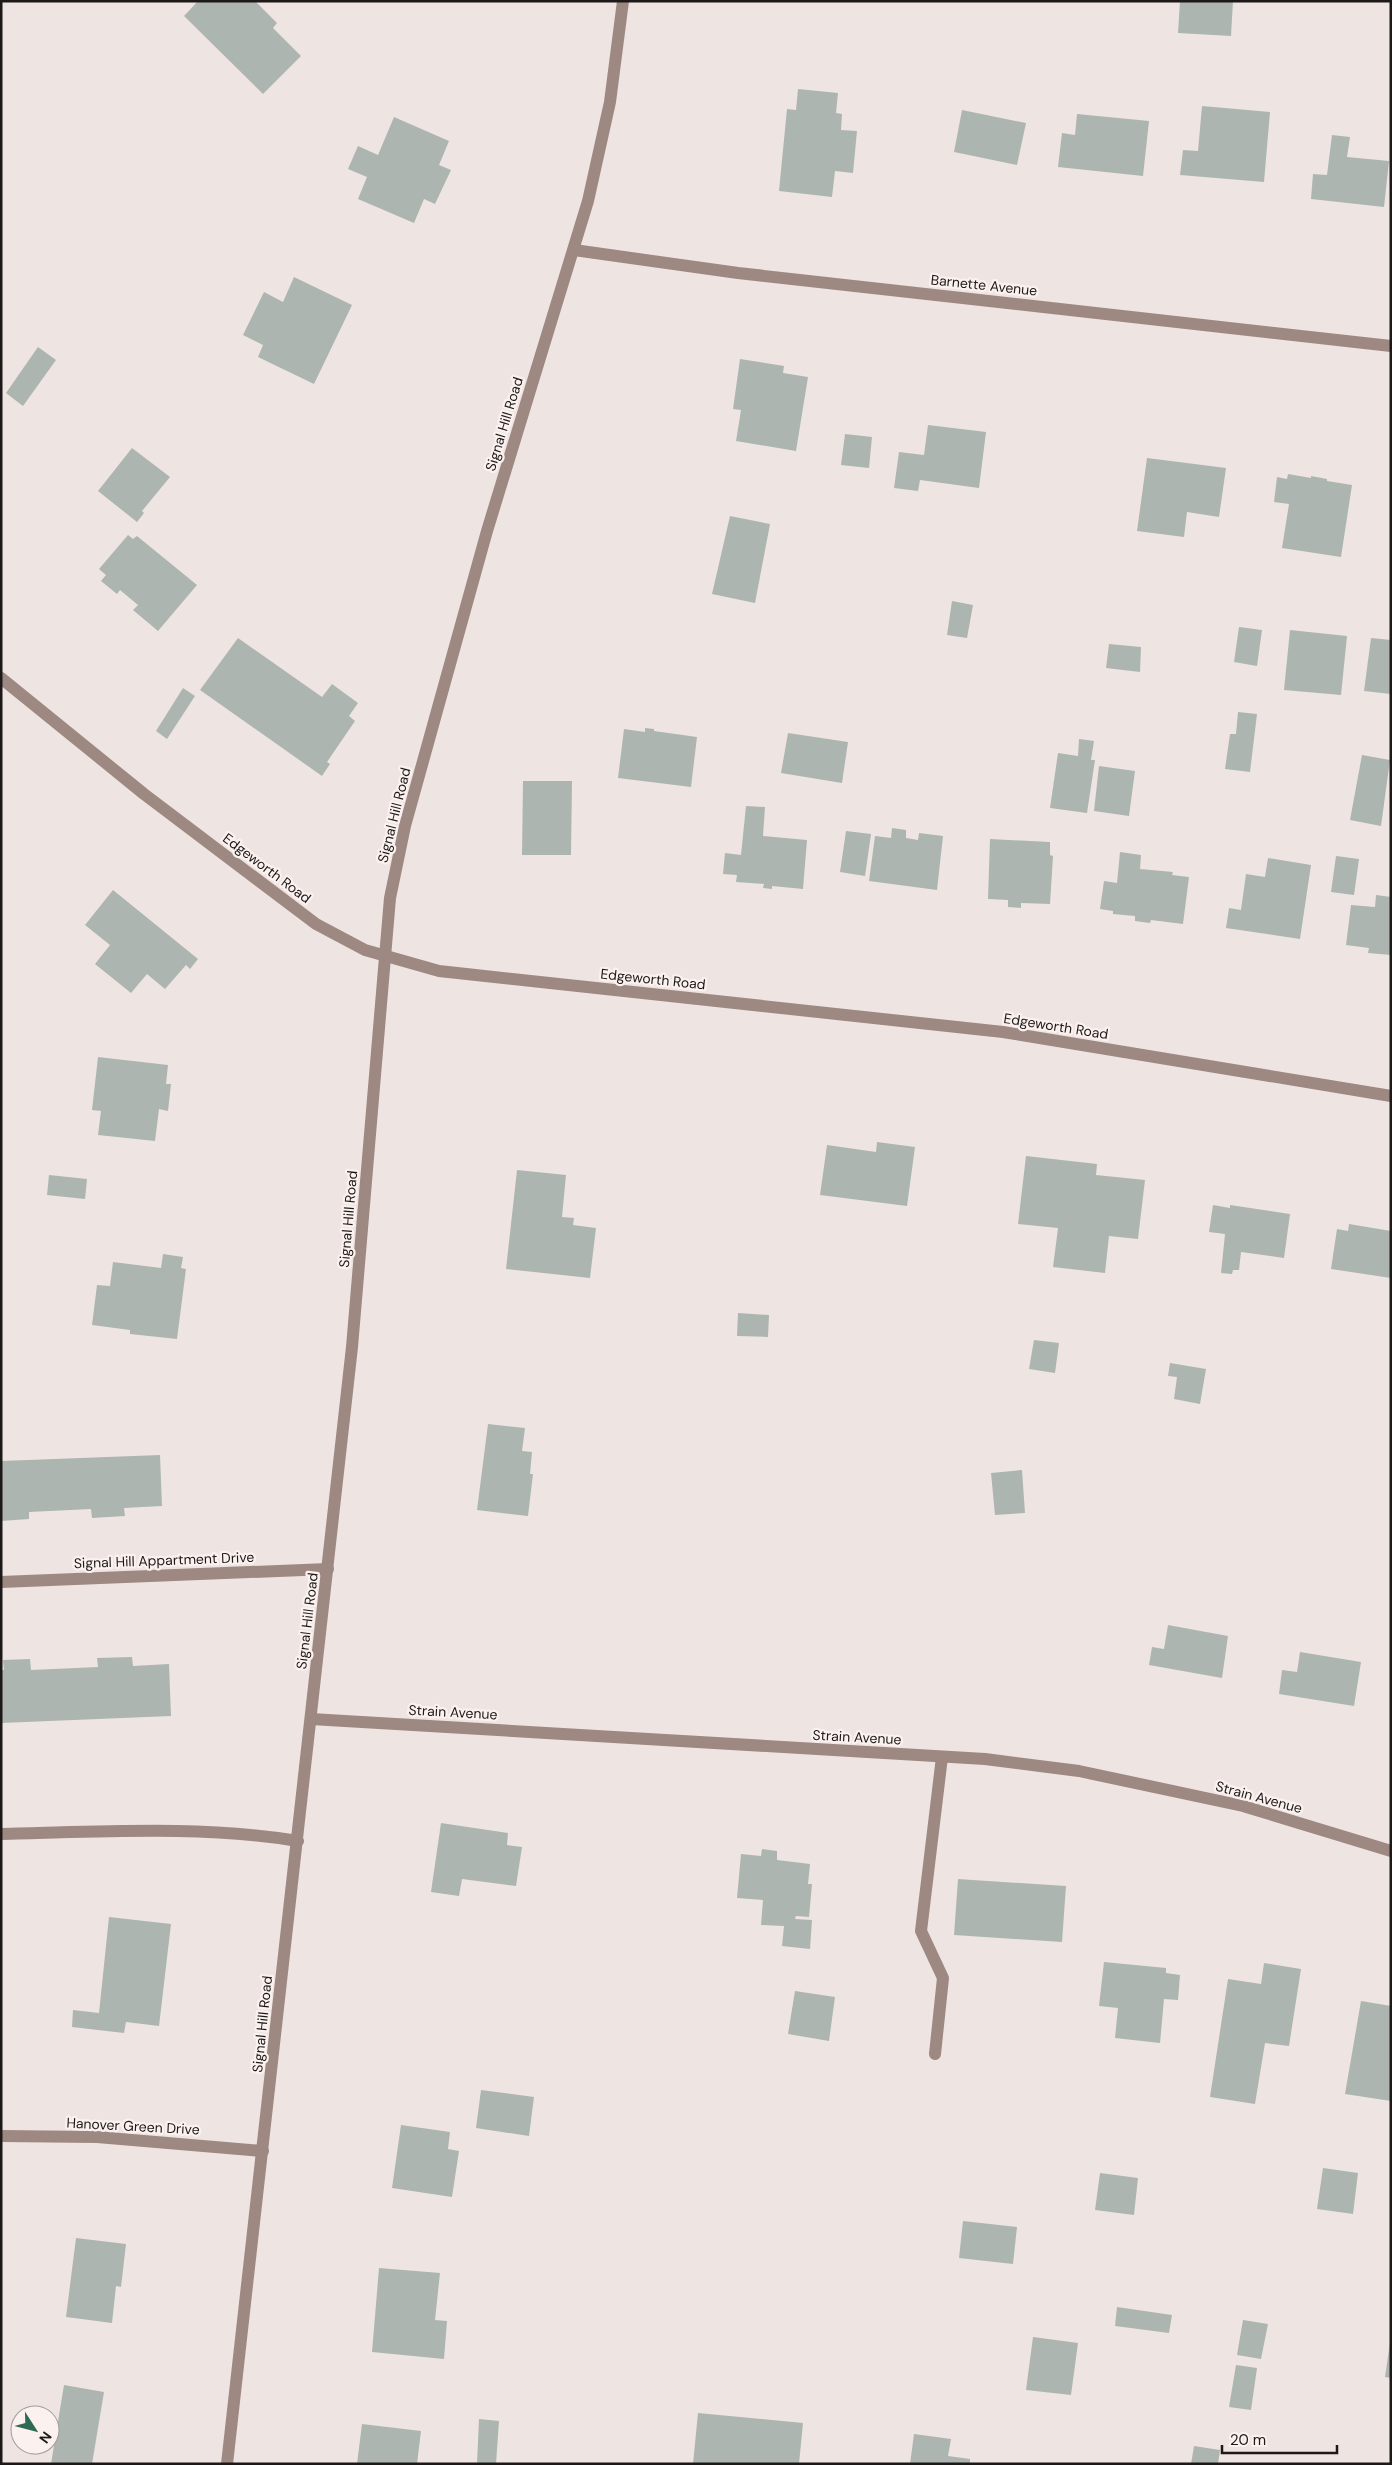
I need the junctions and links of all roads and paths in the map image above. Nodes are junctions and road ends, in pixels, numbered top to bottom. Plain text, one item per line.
1 (623, 1) edge
2 (574, 250) junction
3 (1391, 346) edge
4 (1, 678) edge
5 (384, 957) junction
6 (1391, 1096) edge
7 (328, 1569) junction
8 (1, 1582) edge
9 (311, 1719) junction
10 (942, 1757) junction
11 (1, 1834) edge
12 (298, 1841) junction
13 (1391, 1850) edge
14 (935, 2054) dead end
15 (1, 2136) edge
16 (263, 2151) junction
17 (227, 2464) edge

1 - 2 street, Signal Hill Road
2 - 3 street, Barnette Avenue
2 - 5 street, Signal Hill Road
4 - 5 street, Edgeworth Road
5 - 6 street, Edgeworth Road
5 - 7 street, Signal Hill Road
7 - 8 street, Signal Hill Appartment Drive
7 - 9 street, Signal Hill Road
9 - 10 street, Strain Avenue
9 - 12 street, Signal Hill Road
10 - 13 street, Strain Avenue
10 - 14 street
11 - 12 street
12 - 16 street, Signal Hill Road
15 - 16 street, Hanover Green Drive
16 - 17 street, Signal Hill Road

